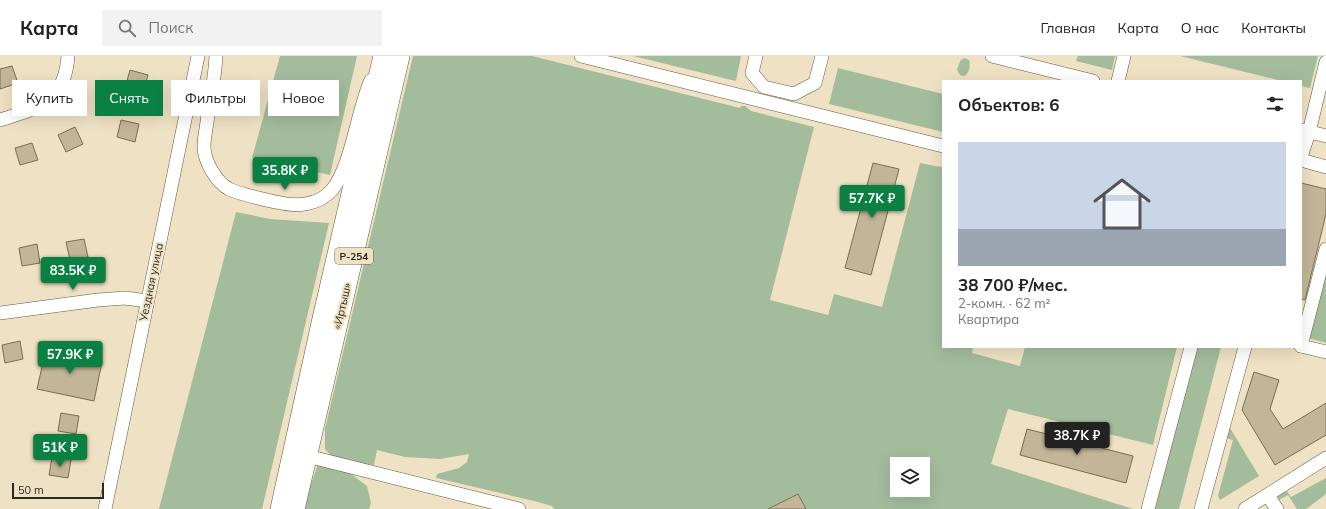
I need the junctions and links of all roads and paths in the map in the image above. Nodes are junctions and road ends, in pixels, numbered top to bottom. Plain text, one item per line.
1 (68, 56) edge
2 (198, 56) edge
3 (216, 56) edge
4 (382, 56) edge
5 (400, 56) edge
6 (581, 56) edge
7 (756, 56) edge
8 (822, 56) edge
9 (992, 56) edge
10 (1124, 56) edge
11 (1326, 62) edge
12 (1089, 80) edge
13 (1118, 80) edge
14 (0, 120) edge
15 (1305, 131) edge
16 (1326, 136) edge
17 (942, 146) edge
18 (1302, 150) edge
19 (1302, 160) edge
20 (1326, 167) edge
21 (1326, 249) edge
22 (147, 301) junction
23 (0, 313) edge
24 (1302, 342) edge
25 (1302, 346) edge
26 (1190, 348) edge
27 (1245, 348) edge
28 (1326, 352) edge
29 (307, 456) junction
30 (1326, 458) edge
31 (1268, 496) junction
32 (105, 509) edge
33 (280, 509) edge
34 (295, 509) edge
35 (519, 509) edge
36 (1148, 509) edge
37 (1201, 509) edge
38 (1245, 509) edge
39 (1277, 509) edge

1 - 14 street
2 - 22 street, Уездная улица
3 - 4 street
4 - 33 highway, «Иртыш» / Р-254
5 - 29 highway, «Иртыш» / Р-254
6 - 17 street
7 - 8 street
9 - 12 street
10 - 13 street
11 - 15 street
15 - 16 street
15 - 18 street
19 - 20 street
21 - 24 street
22 - 23 street
22 - 32 street, Уездная улица
25 - 28 street
26 - 36 street
27 - 37 street
29 - 34 highway, «Иртыш» / Р-254
29 - 35 street
30 - 31 street
31 - 38 street
31 - 39 street

